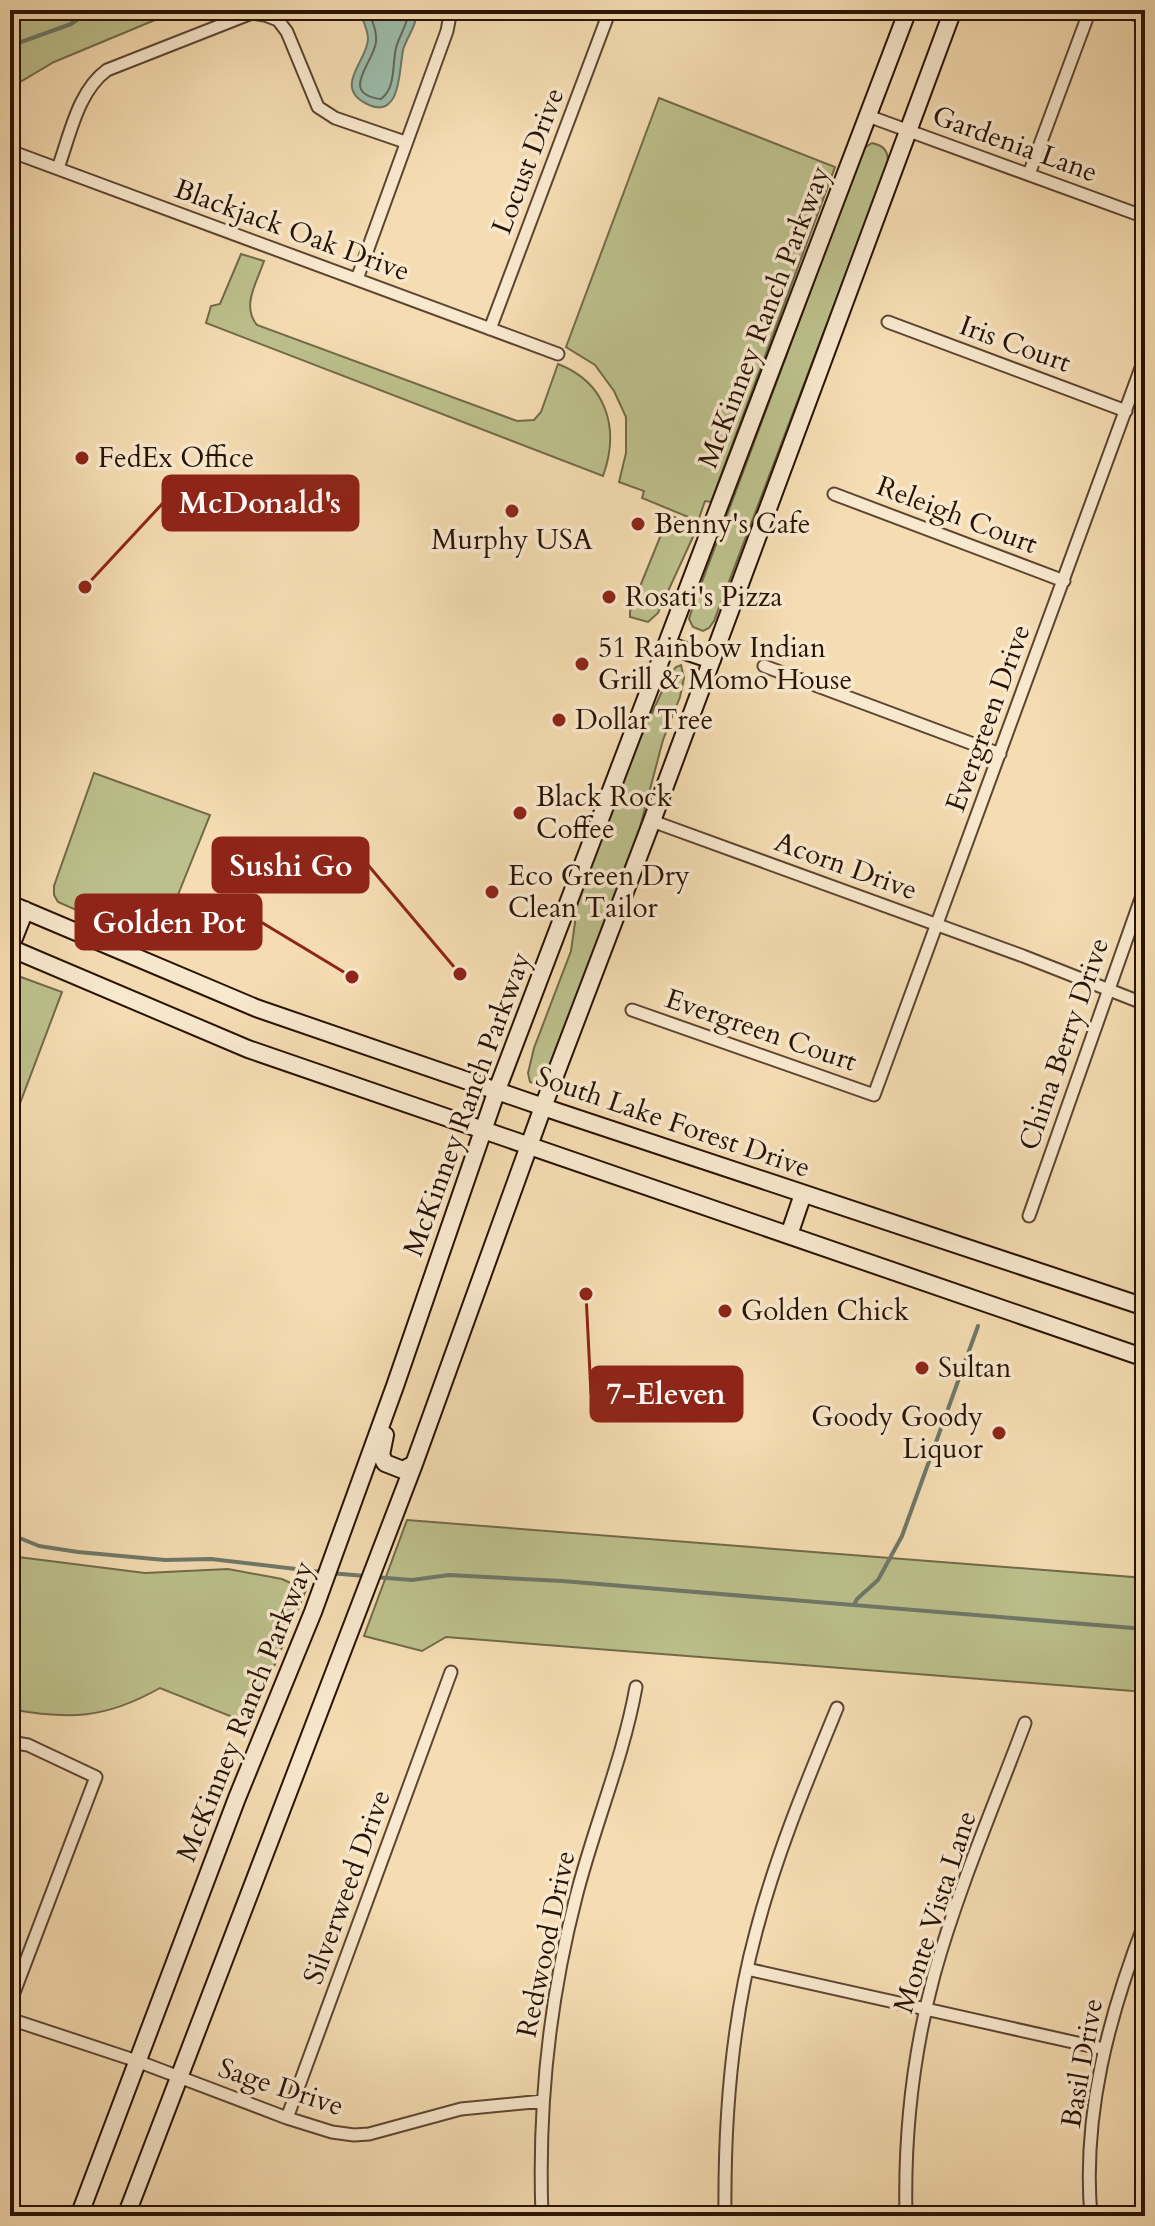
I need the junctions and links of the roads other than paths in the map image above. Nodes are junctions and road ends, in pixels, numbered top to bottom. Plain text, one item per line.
1 (451, 10) edge
2 (610, 10) edge
3 (908, 10) edge
4 (953, 10) edge
5 (1090, 10) edge
6 (1123, 10) edge
7 (1145, 18) edge
8 (868, 116) junction
9 (908, 130) junction
10 (405, 142) junction
11 (10, 151) edge
12 (58, 168) junction
13 (1029, 174) junction
14 (1145, 217) edge
15 (357, 279) junction
16 (888, 322) dead end
17 (490, 329) junction
18 (558, 354) dead end
19 (1145, 357) edge
20 (1126, 411) junction
21 (834, 494) dead end
22 (1064, 581) junction
23 (667, 645) junction
24 (712, 660) junction
25 (764, 666) dead end
26 (1000, 754) junction
27 (652, 821) junction
28 (1145, 887) edge
29 (18, 907) edge
30 (936, 925) junction
31 (10, 948) edge
32 (1107, 991) junction
33 (1145, 1004) edge
34 (632, 1010) dead end
35 (497, 1090) junction
36 (874, 1095) joint
37 (543, 1107) junction
38 (484, 1130) junction
39 (529, 1146) junction
40 (803, 1194) junction
41 (1029, 1216) dead end
42 (789, 1235) junction
43 (1145, 1307) edge
44 (1145, 1358) edge
45 (395, 1386) junction
46 (414, 1464) junction
47 (451, 1672) dead end
48 (636, 1687) dead end
49 (837, 1708) dead end
50 (1025, 1723) dead end
51 (10, 1742) edge
52 (1145, 1922) edge
53 (747, 1969) junction
54 (10, 2003) edge
55 (926, 2009) junction
56 (10, 2019) edge
57 (1104, 2049) junction
58 (137, 2061) junction
59 (179, 2077) junction
60 (543, 2101) junction
61 (287, 2118) junction
62 (79, 2216) edge
63 (126, 2216) edge
64 (542, 2216) edge
65 (725, 2216) edge
66 (906, 2216) edge
67 (1091, 2216) edge

1 - 10 street
2 - 17 street, Locust Drive
3 - 8 main road, McKinney Ranch Parkway
4 - 9 main road
5 - 13 street
6 - 7 street
8 - 9 street, Gardenia Lane
8 - 23 main road, McKinney Ranch Parkway
9 - 13 street, Gardenia Lane
9 - 24 main road
10 - 12 street
10 - 15 street
11 - 12 street, Blackjack Oak Drive
12 - 15 street, Blackjack Oak Drive
13 - 14 street, Gardenia Lane
15 - 17 street, Blackjack Oak Drive
16 - 20 street, Iris Court
17 - 18 street, Blackjack Oak Drive
19 - 20 street, Evergreen Drive
20 - 22 street, Evergreen Drive
21 - 22 street, Releigh Court
22 - 26 street, Evergreen Drive
23 - 24 main road
23 - 35 main road, McKinney Ranch Parkway
24 - 27 main road
25 - 26 street
26 - 30 street, Evergreen Drive
27 - 30 street, Acorn Drive
27 - 37 main road
28 - 32 street, China Berry Drive
29 - 31 main road
29 - 35 main road, South Lake Forest Drive
30 - 32 street, Acorn Drive
30 - 36 street, Evergreen Drive
31 - 38 main road
32 - 33 street, Acorn Drive
32 - 41 street, China Berry Drive
34 - 36 street, Evergreen Court
35 - 37 main road, South Lake Forest Drive
35 - 38 main road, McKinney Ranch Parkway
37 - 39 main road
37 - 40 main road, South Lake Forest Drive
38 - 39 main road
38 - 45 main road, McKinney Ranch Parkway
39 - 42 main road
39 - 46 main road
40 - 42 main road
40 - 43 main road, South Lake Forest Drive
42 - 44 main road
45 - 46 main road
45 - 58 main road, McKinney Ranch Parkway
46 - 59 main road
47 - 61 street, Silverweed Drive
48 - 60 street, Redwood Drive
49 - 53 street
50 - 55 street, Monte Vista Lane
51 - 54 street
52 - 57 street, Basil Drive
53 - 55 street
53 - 65 street
55 - 57 street
55 - 66 street, Monte Vista Lane
56 - 58 street, Sage Drive
57 - 67 street, Basil Drive
58 - 59 street, Sage Drive
58 - 62 main road, McKinney Ranch Parkway
59 - 61 street, Sage Drive
59 - 63 main road
60 - 61 street, Sage Drive
60 - 64 street, Redwood Drive

